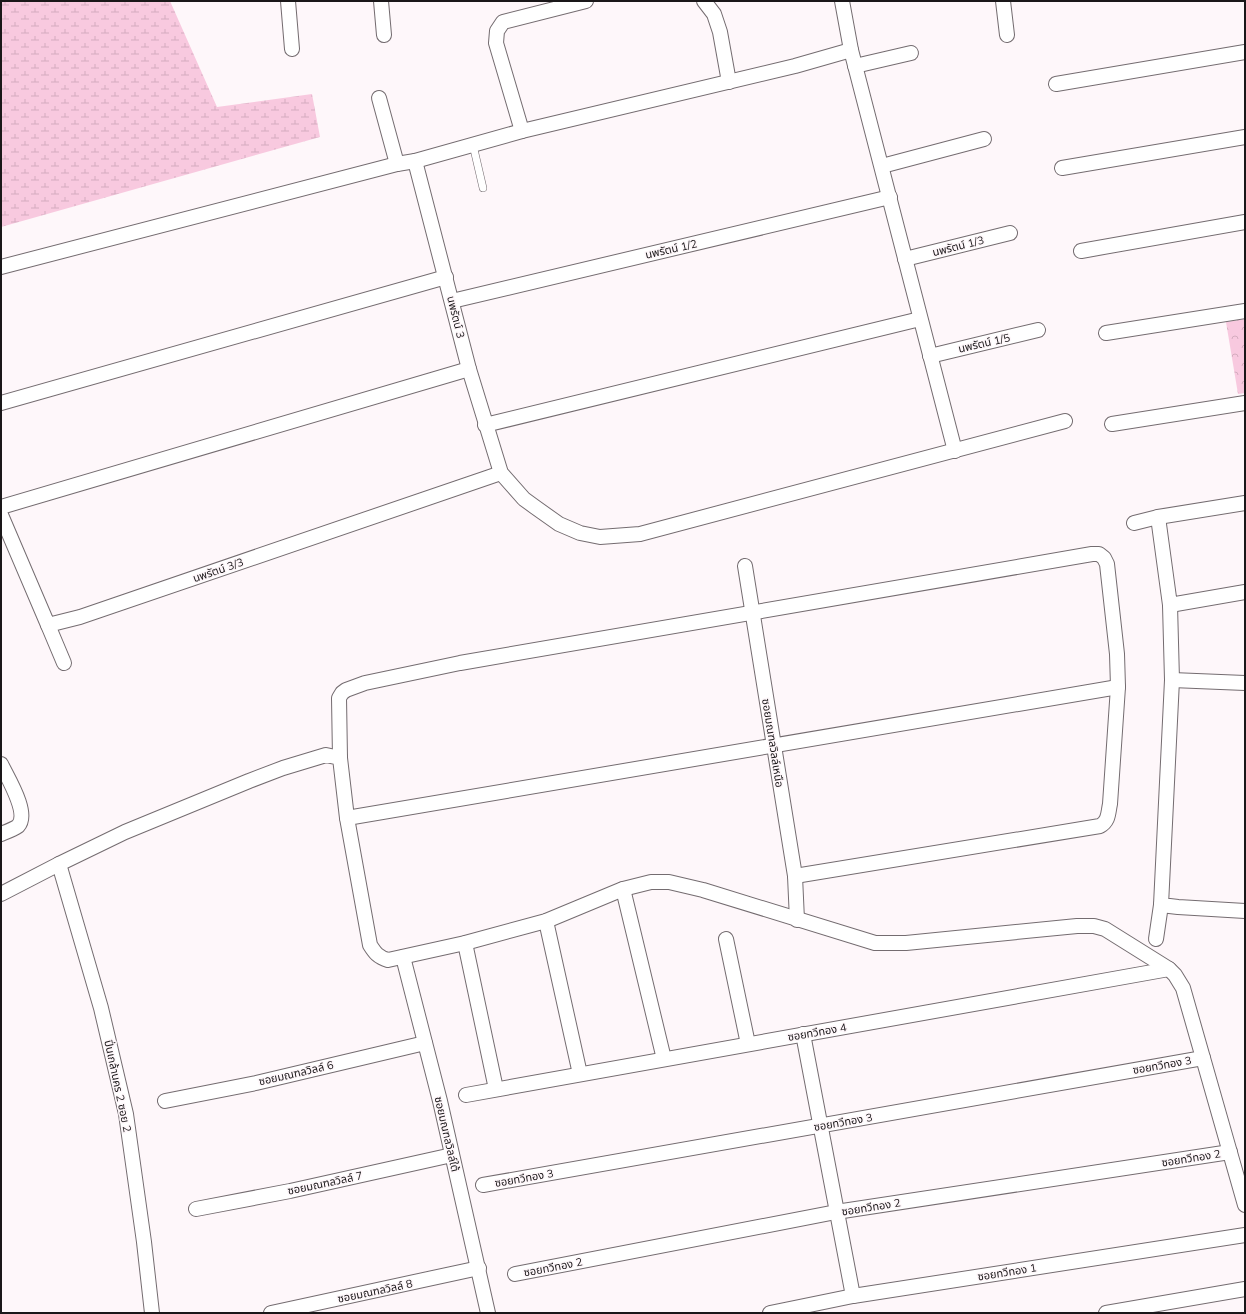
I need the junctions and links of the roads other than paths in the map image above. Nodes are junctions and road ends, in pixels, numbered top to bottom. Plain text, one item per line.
1 (288, 1) edge
2 (381, 1) edge
3 (586, 1) edge
4 (704, 1) edge
5 (842, 1) edge
6 (1003, 1) edge
7 (384, 35) dead end
8 (1007, 35) dead end
9 (292, 49) dead end
10 (851, 50) junction
11 (1245, 52) edge
12 (911, 53) dead end
13 (855, 66) junction
14 (729, 82) junction
15 (1056, 84) dead end
16 (379, 98) dead end
17 (522, 131) junction
18 (1245, 137) edge
19 (984, 139) dead end
20 (473, 145) junction
21 (415, 161) junction
22 (397, 164) junction
23 (882, 166) junction
24 (1062, 168) dead end
25 (483, 188) dead end
26 (890, 197) junction
27 (1245, 222) edge
28 (1010, 233) dead end
29 (1081, 251) dead end
30 (905, 259) junction
31 (1, 267) edge
32 (446, 277) junction
33 (452, 301) junction
34 (1245, 311) edge
35 (920, 319) junction
36 (1038, 330) dead end
37 (1106, 333) dead end
38 (930, 356) junction
39 (469, 369) junction
40 (1, 403) edge
41 (1245, 403) edge
42 (1065, 422) dead end
43 (1112, 424) dead end
44 (485, 425) junction
45 (955, 450) junction
46 (501, 473) junction
47 (1245, 503) edge
48 (1, 507) edge
49 (1, 515) edge
50 (1158, 517) junction
51 (1134, 523) dead end
52 (745, 566) dead end
53 (1245, 592) edge
54 (1170, 605) junction
55 (752, 613) junction
56 (48, 625) junction
57 (64, 663) dead end
58 (1172, 680) junction
59 (1245, 683) edge
60 (1118, 687) junction
61 (774, 746) junction
62 (340, 758) junction
63 (1, 764) edge
64 (347, 818) junction
65 (1, 834) edge
66 (59, 864) junction
67 (795, 876) junction
68 (623, 889) junction
69 (1, 894) edge
70 (1161, 905) junction
71 (1245, 911) edge
72 (798, 920) junction
73 (546, 922) junction
74 (726, 939) dead end
75 (1156, 939) dead end
76 (464, 943) junction
77 (403, 957) junction
78 (1169, 969) junction
79 (803, 1034) junction
80 (425, 1043) junction
81 (748, 1044) junction
82 (1203, 1058) junction
83 (664, 1059) junction
84 (580, 1074) junction
85 (496, 1089) junction
86 (466, 1095) dead end
87 (165, 1101) dead end
88 (820, 1126) junction
89 (1230, 1152) junction
90 (452, 1156) junction
91 (483, 1185) dead end
92 (1245, 1205) edge
93 (196, 1209) dead end
94 (836, 1212) junction
95 (1245, 1235) edge
96 (479, 1268) junction
97 (515, 1274) dead end
98 (1245, 1289) edge
99 (853, 1296) junction
100 (1162, 1308) edge
101 (287, 1311) edge
102 (152, 1313) edge
103 (271, 1313) edge
104 (488, 1313) edge
105 (770, 1313) edge
106 (1106, 1313) edge

1 - 9 street
2 - 7 street
3 - 17 street
4 - 14 street
5 - 10 street
6 - 8 street
10 - 13 street
10 - 14 street
11 - 15 street
12 - 13 street
13 - 23 street
14 - 17 street
16 - 22 street
17 - 20 street
18 - 24 street
19 - 23 street
20 - 21 street
20 - 25 lane
21 - 22 street
21 - 32 street, นพรัตน์ 3
22 - 31 street
23 - 26 street
26 - 30 street
26 - 33 street, นพรัตน์ 1/2
27 - 29 street
28 - 30 street, นพรัตน์ 1/3
30 - 35 street
32 - 33 street, นพรัตน์ 3
32 - 40 street
33 - 39 street, นพรัตน์ 3
34 - 37 street
35 - 38 street
35 - 44 street
36 - 38 street, นพรัตน์ 1/5
38 - 45 street
39 - 44 street, นพรัตน์ 3
39 - 48 street
41 - 43 street
42 - 45 street
44 - 46 street, นพรัตน์ 3
45 - 46 street
46 - 56 street, นพรัตน์ 3/3
47 - 50 street
49 - 56 street
50 - 51 street
50 - 54 street
52 - 55 street, ซอยมณฑลวิลล์เหนือ
53 - 54 street
54 - 58 street
55 - 60 street
55 - 61 street, ซอยมณฑลวิลล์เหนือ
55 - 62 street
56 - 57 street
58 - 59 street
58 - 70 street
60 - 61 street
60 - 67 street
61 - 64 street
61 - 67 street, ซอยมณฑลวิลล์เหนือ
62 - 64 street
62 - 66 street
63 - 65 street
64 - 77 street
66 - 69 street
66 - 102 street, ปิ่นเกล้านคร 2 ซอย 2
67 - 72 street, ซอยมณฑลวิลล์เหนือ
68 - 72 street
68 - 73 street
68 - 83 street
70 - 71 street
70 - 75 street
72 - 78 street
73 - 76 street
73 - 84 street
74 - 81 street
76 - 77 street
76 - 85 street
77 - 80 street, ซอยมณฑลวิลล์ใต้
78 - 79 street, ซอยทวีทอง 4
78 - 82 street
79 - 81 street, ซอยทวีทอง 4
79 - 88 street
80 - 87 street, ซอยมณฑลวิลล์ 6
80 - 90 street, ซอยมณฑลวิลล์ใต้
81 - 83 street, ซอยทวีทอง 4
82 - 88 street, ซอยทวีทอง 3
82 - 89 street
83 - 84 street, ซอยทวีทอง 4
84 - 85 street, ซอยทวีทอง 4
85 - 86 street, ซอยทวีทอง 4
88 - 91 street, ซอยทวีทอง 3
88 - 94 street
89 - 92 street
89 - 94 street, ซอยทวีทอง 2
90 - 93 street, ซอยมณฑลวิลล์ 7
90 - 96 street, ซอยมณฑลวิลล์ใต้
94 - 97 street, ซอยทวีทอง 2
94 - 99 street
95 - 99 street, ซอยทวีทอง 1
96 - 101 street, ซอยมณฑลวิลล์ 8
96 - 104 street, ซอยมณฑลวิลล์ใต้
98 - 100 street
99 - 105 street, ซอยทวีทอง 1
100 - 106 street
101 - 103 street, ซอยมณฑลวิลล์ 8

